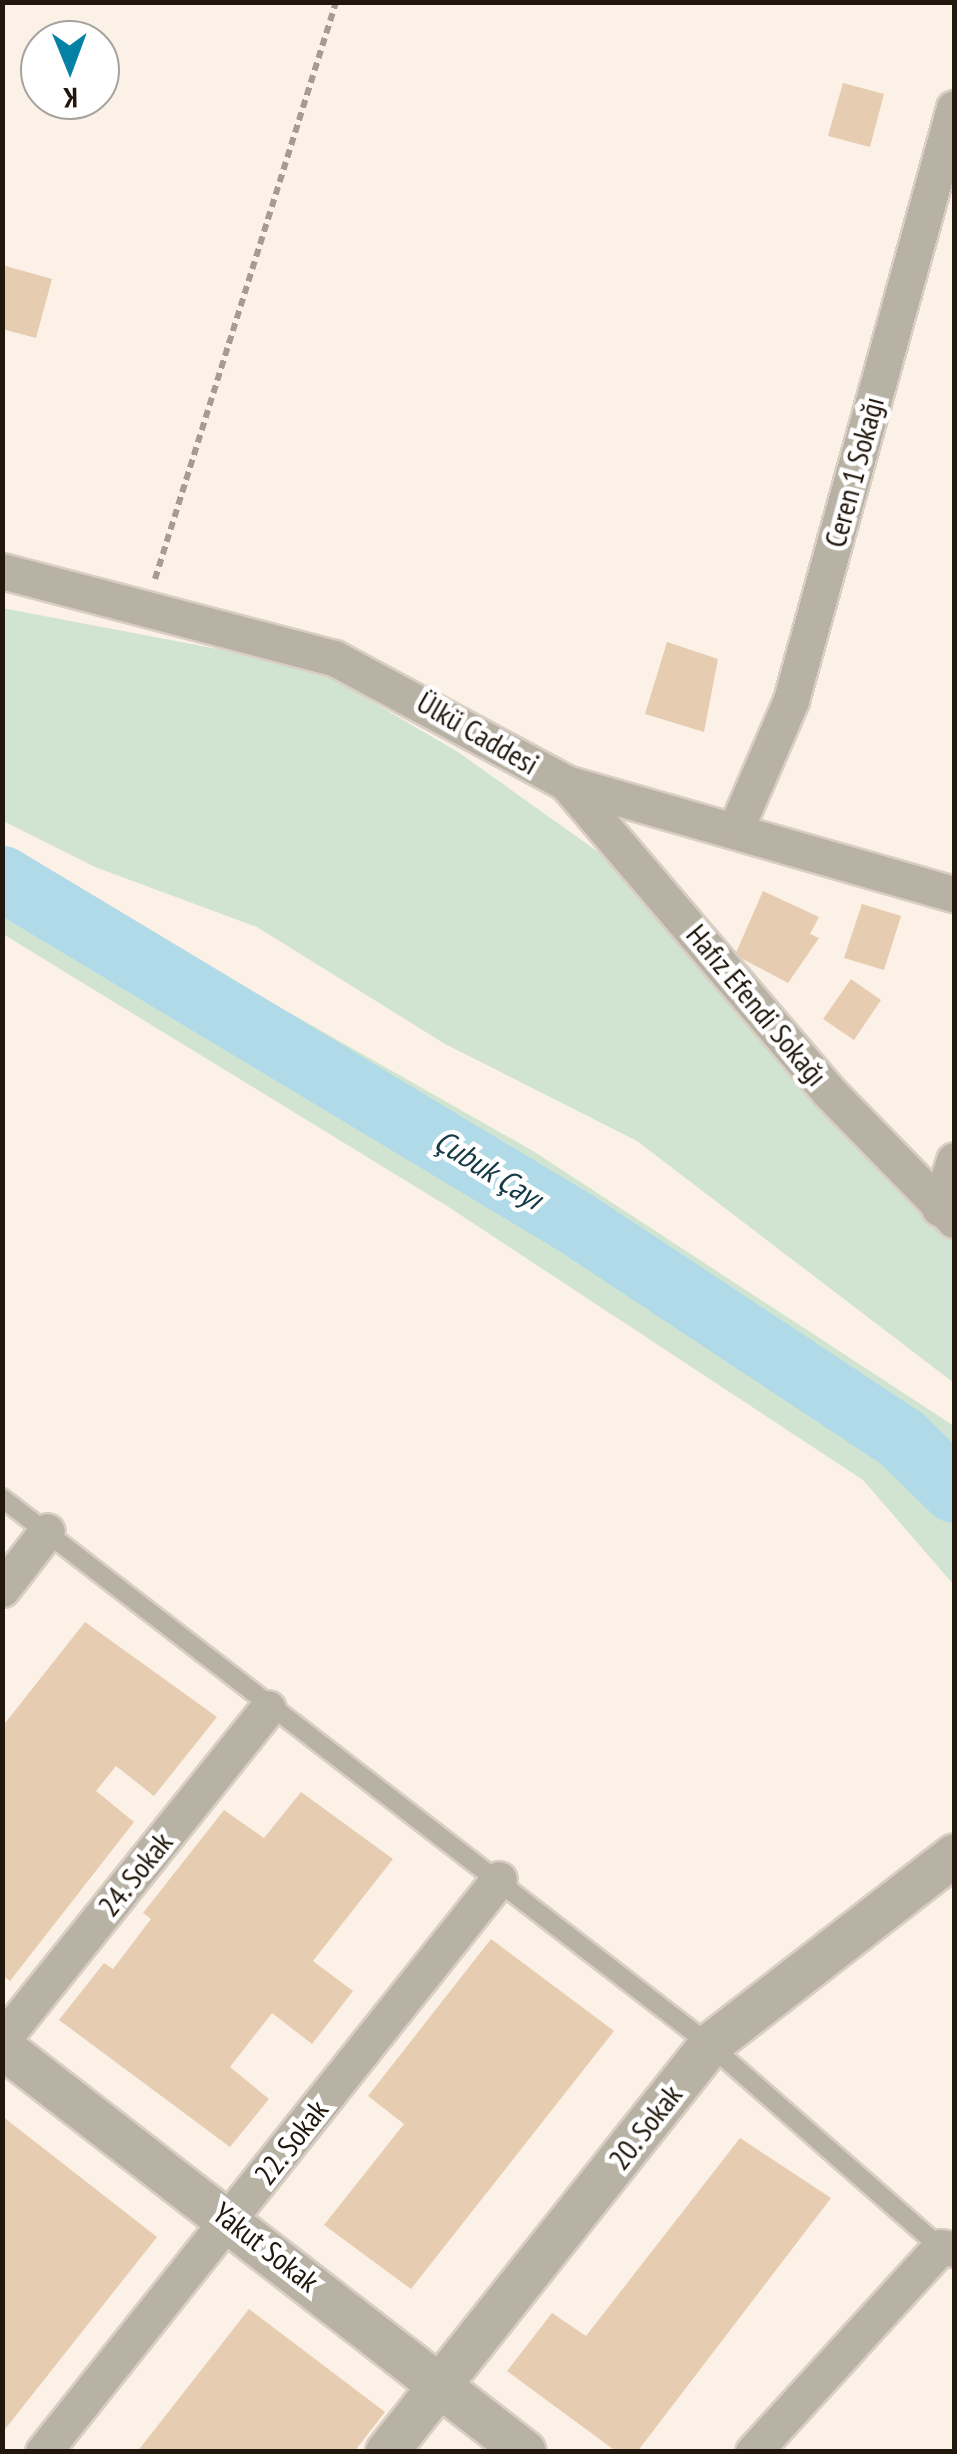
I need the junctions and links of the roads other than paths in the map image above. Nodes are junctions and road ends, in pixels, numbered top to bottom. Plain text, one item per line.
1 (954, 108) edge
2 (2, 571) edge
3 (566, 783) junction
4 (736, 828) junction
5 (954, 894) edge
6 (954, 1160) edge
7 (946, 1214) edge
8 (2, 1498) edge
9 (47, 1531) junction
10 (2, 1589) edge
11 (268, 1708) junction
12 (954, 1856) edge
13 (500, 1879) junction
14 (2, 2043) edge
15 (710, 2045) junction
16 (230, 2219) junction
17 (947, 2248) edge
18 (442, 2384) junction
19 (44, 2452) edge
20 (387, 2452) edge
21 (525, 2452) edge
22 (753, 2452) edge

1 - 4 street, Ceren 1 Sokağı
2 - 3 street, Ülkü Caddesi
3 - 4 street, Ülkü Caddesi
3 - 7 street, Hafız Efendi Sokağı
4 - 5 street, Ülkü Caddesi
6 - 7 street
8 - 9 lane
9 - 10 street
9 - 11 lane
11 - 13 lane
11 - 14 street, 24. Sokak
12 - 15 street, 20. Sokak
13 - 15 lane
13 - 16 street, 22. Sokak
14 - 16 street, Yakut Sokak
15 - 17 lane
15 - 18 street, 20. Sokak
16 - 18 street, Yakut Sokak
16 - 19 street, 22. Sokak
17 - 22 street
18 - 20 street, 20. Sokak
18 - 21 street, Yakut Sokak

